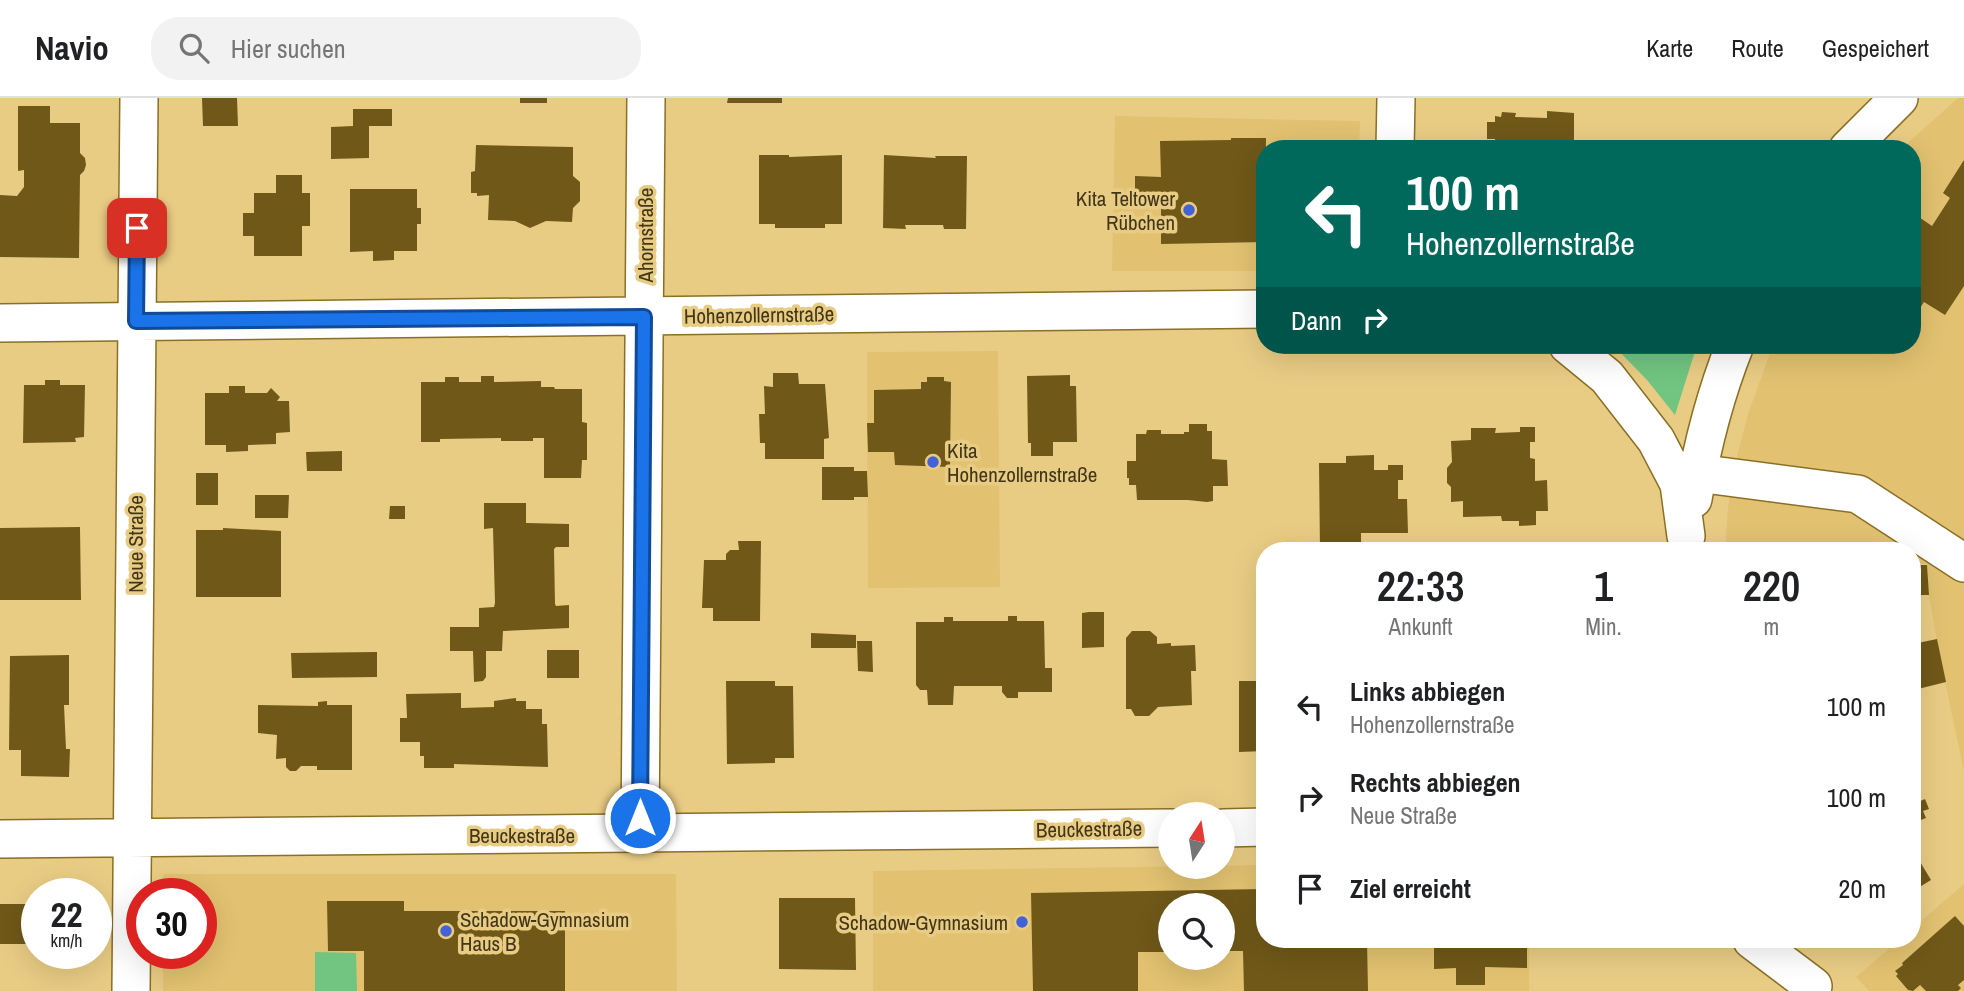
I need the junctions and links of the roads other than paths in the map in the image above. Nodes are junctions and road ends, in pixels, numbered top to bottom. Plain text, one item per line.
1 (139, 98) edge
2 (646, 98) edge
3 (1396, 98) edge
4 (1899, 98) edge
5 (1395, 140) edge
6 (1857, 140) edge
7 (1256, 309) edge
8 (644, 317) junction
9 (136, 321) junction
10 (0, 323) edge
11 (1579, 354) edge
12 (1731, 354) edge
13 (1697, 473) junction
14 (1686, 542) edge
15 (1686, 542) edge
16 (1964, 563) edge
17 (1256, 827) edge
18 (1158, 828) edge
19 (1236, 828) edge
20 (640, 834) junction
21 (0, 839) edge
22 (132, 839) junction
23 (1762, 948) edge
24 (1791, 948) edge
25 (1815, 988) edge
26 (131, 991) edge

1 - 9 street, Neue Straße
2 - 8 street, Ahornstraße
3 - 5 street
4 - 6 street
7 - 8 street, Hohenzollernstraße
8 - 9 street, Hohenzollernstraße
8 - 20 street, Ahornstraße
9 - 10 street, Hohenzollernstraße
9 - 22 street, Neue Straße
11 - 14 street
12 - 13 street
13 - 15 street
13 - 16 street
17 - 19 street
18 - 20 street, Beuckestraße
20 - 22 street, Beuckestraße
21 - 22 street, Beuckestraße
22 - 26 street, Neue Straße
23 - 25 street
24 - 25 street

